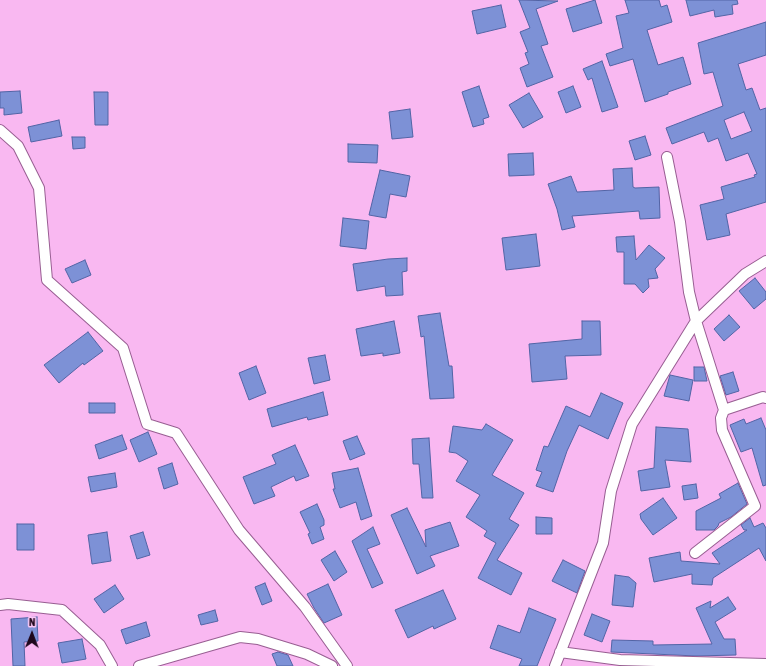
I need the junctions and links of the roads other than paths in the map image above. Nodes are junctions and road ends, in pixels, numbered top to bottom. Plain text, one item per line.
1 (0, 130) edge
2 (667, 157) dead end
3 (766, 261) edge
4 (696, 321) junction
5 (766, 398) edge
6 (724, 410) junction
7 (695, 553) dead end
8 (0, 605) edge
9 (560, 652) junction
10 (766, 664) edge
11 (112, 666) edge
12 (139, 666) edge
13 (332, 666) edge
14 (347, 666) edge
15 (556, 666) edge

1 - 14 street
2 - 4 street
3 - 4 street
4 - 6 street
4 - 9 street
5 - 6 street
6 - 7 street
8 - 11 street
9 - 10 street
9 - 15 street
12 - 13 street

